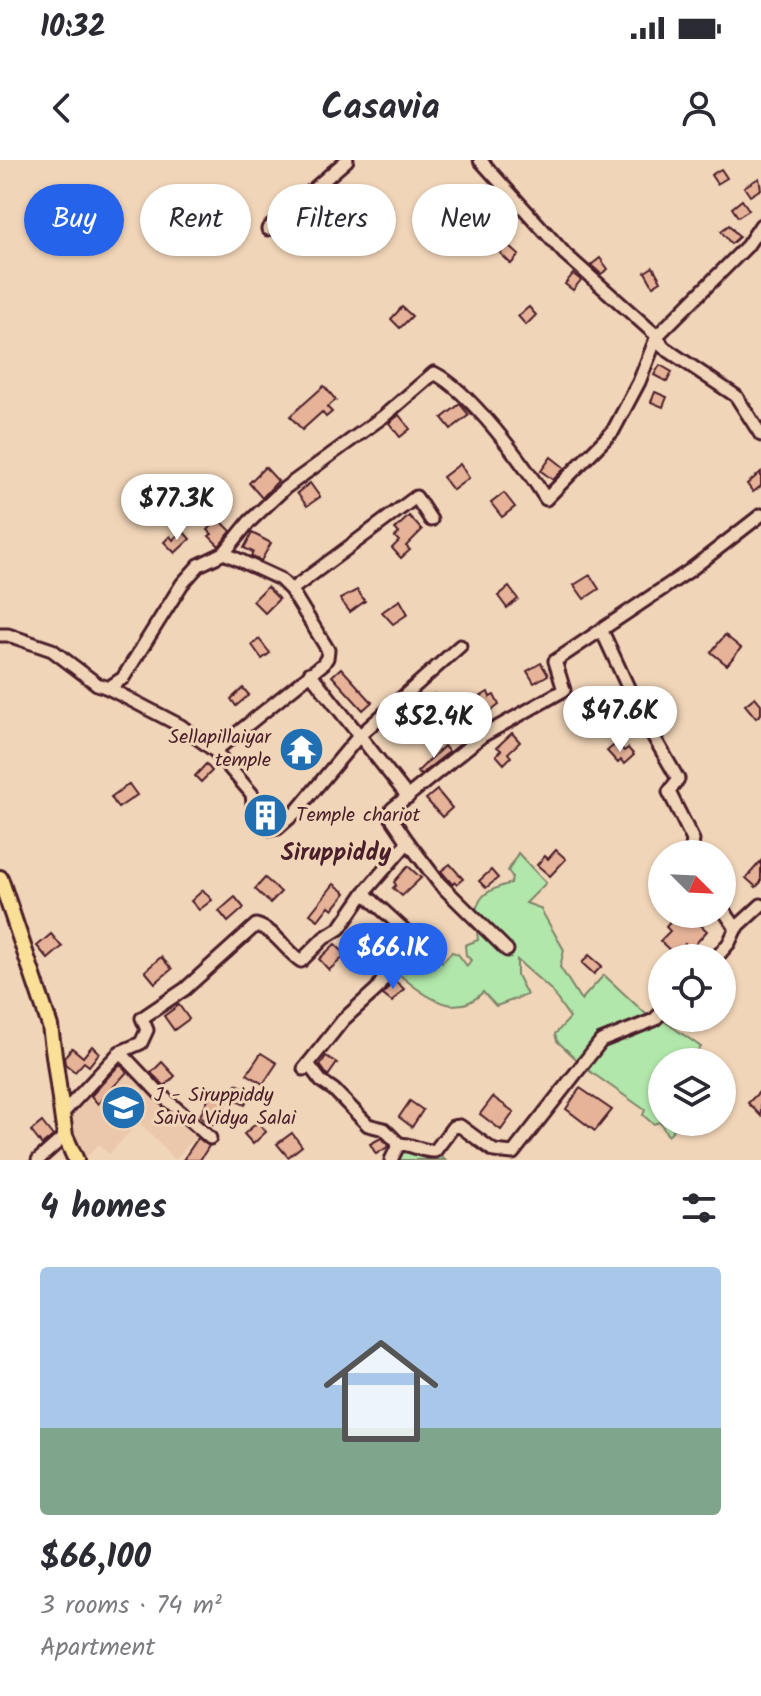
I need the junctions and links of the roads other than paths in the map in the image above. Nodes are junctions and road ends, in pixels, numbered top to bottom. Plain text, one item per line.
1 (347, 160) edge
2 (480, 160) edge
3 (320, 184) edge
4 (761, 225) edge
5 (657, 336) junction
6 (761, 435) edge
7 (761, 515) edge
8 (431, 520) dead end
9 (224, 553) junction
10 (291, 590) junction
11 (602, 631) junction
12 (0, 635) edge
13 (460, 646) dead end
14 (310, 673) junction
15 (108, 688) junction
16 (359, 736) junction
17 (215, 751) junction
18 (408, 797) junction
19 (693, 840) edge
20 (408, 842) junction
21 (0, 878) edge
22 (364, 893) junction
23 (761, 905) edge
24 (736, 928) joint
25 (728, 944) edge
26 (507, 950) dead end
27 (648, 1022) edge
28 (120, 1052) junction
29 (62, 1114) junction
30 (65, 1136) junction
31 (210, 1138) dead end
32 (399, 1144) junction
33 (38, 1160) edge
34 (76, 1160) edge
35 (391, 1160) edge

1 - 3 street
2 - 5 street
4 - 5 street
5 - 6 street
5 - 9 street
7 - 11 street
8 - 10 street
9 - 10 street
9 - 15 street
10 - 14 street
11 - 18 street
11 - 19 street
12 - 15 street
13 - 16 street
14 - 16 street
14 - 17 street
15 - 17 street
16 - 17 street
16 - 18 street
18 - 20 street
20 - 22 street
20 - 26 street
21 - 29 main road
22 - 28 street
22 - 32 street
23 - 24 street
24 - 25 street
27 - 32 street
28 - 29 street
28 - 31 street
29 - 30 main road
30 - 33 street
30 - 34 main road
32 - 35 street

